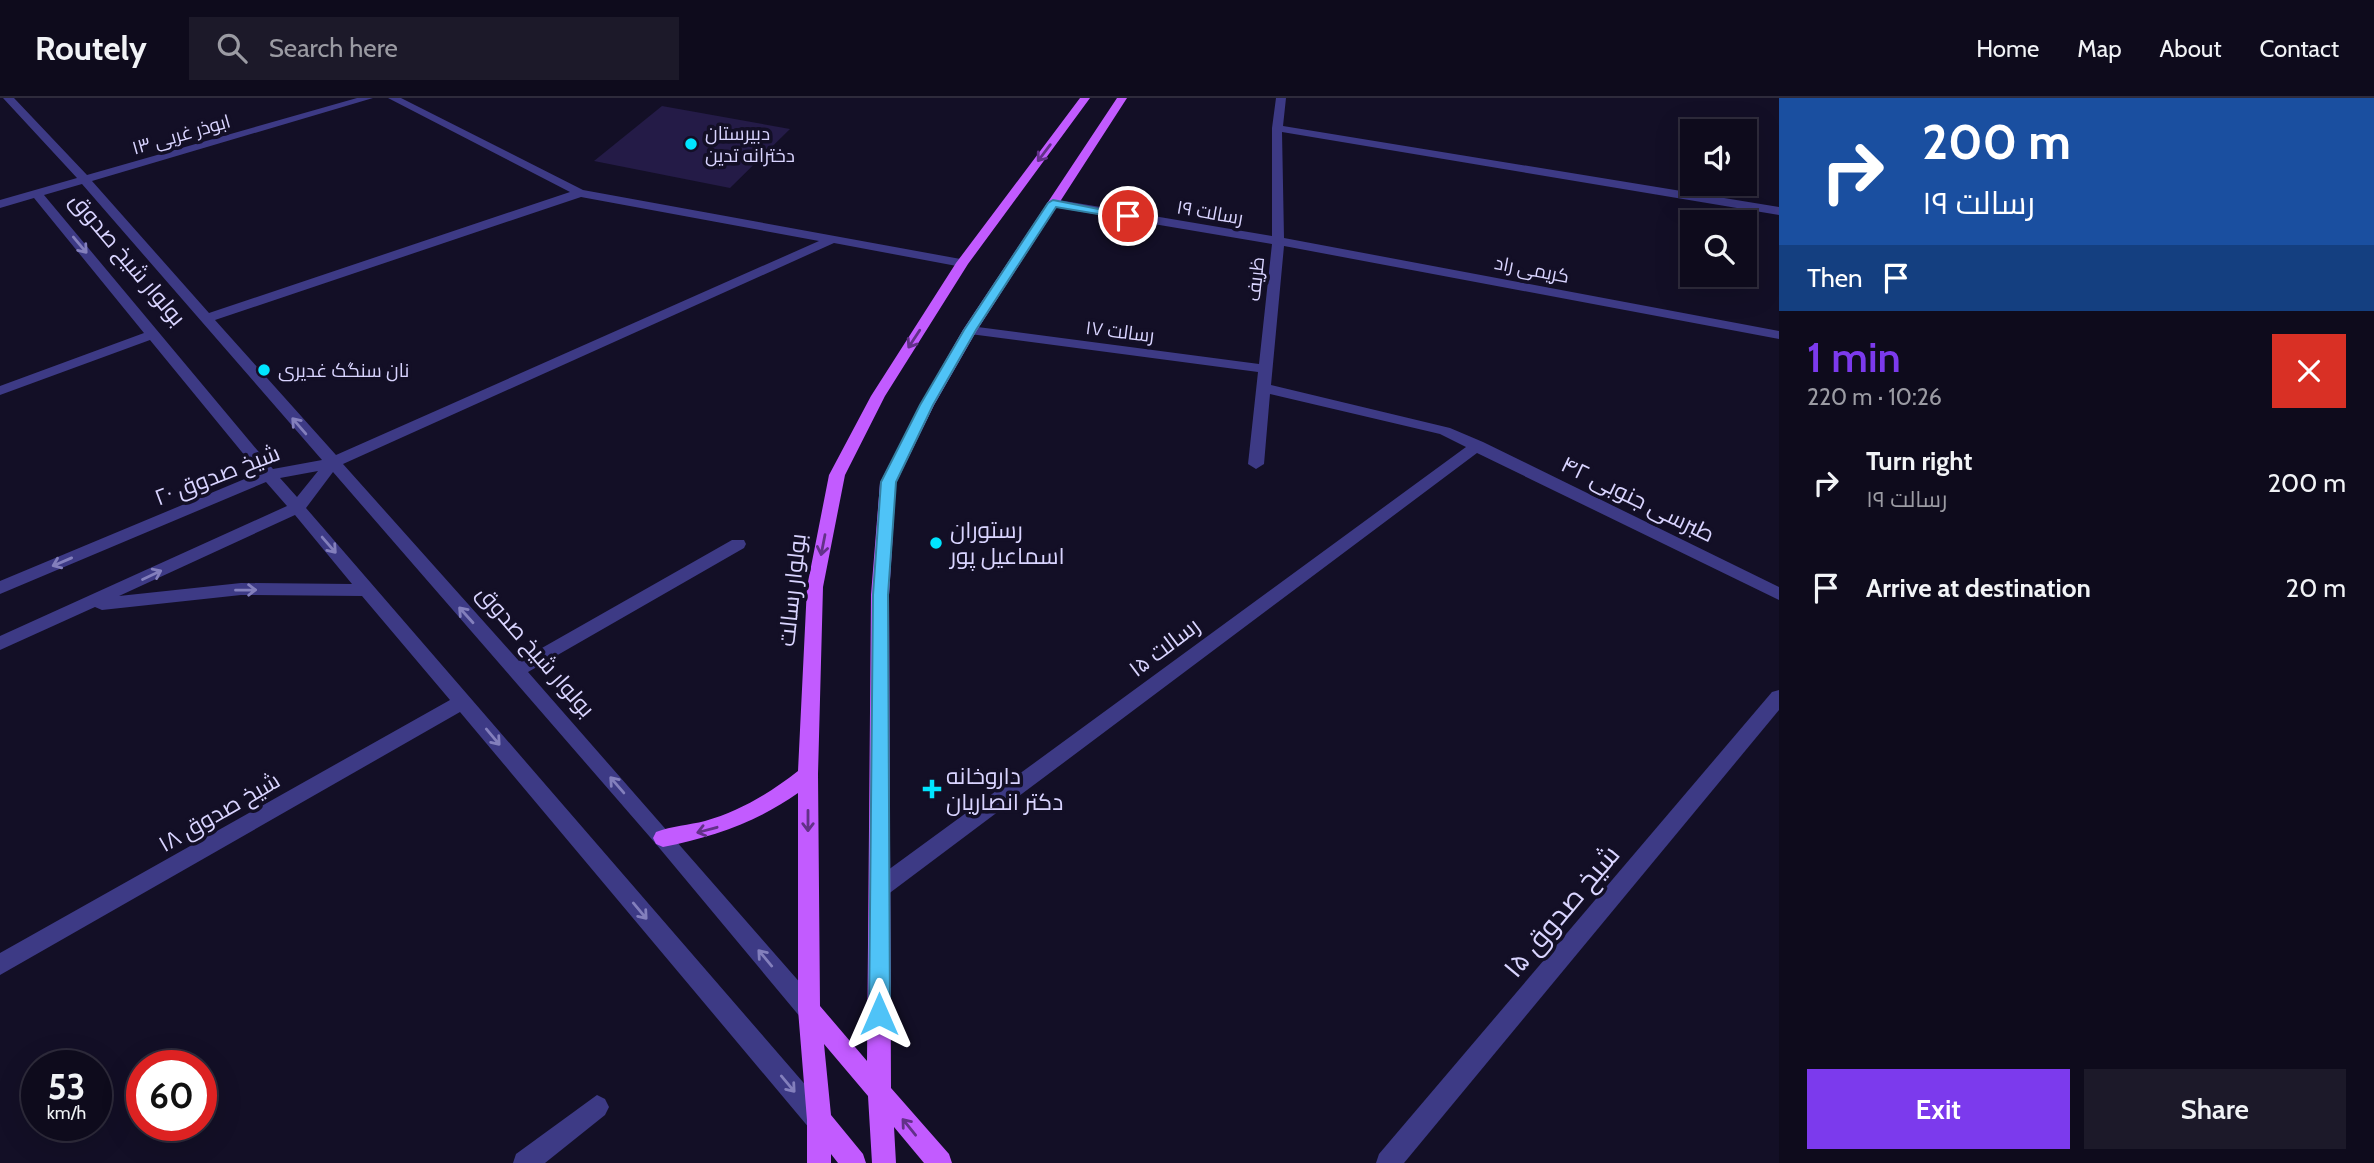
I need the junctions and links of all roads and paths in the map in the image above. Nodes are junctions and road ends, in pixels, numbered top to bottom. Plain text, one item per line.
1 (8, 98) edge
2 (368, 98) edge
3 (393, 98) edge
4 (1085, 98) edge
5 (1122, 98) edge
6 (1281, 98) edge
7 (1277, 128) junction
8 (85, 180) junction
9 (36, 193) junction
10 (580, 193) junction
11 (1053, 203) junction
12 (0, 204) edge
13 (1779, 211) edge
14 (833, 239) junction
15 (1278, 241) junction
16 (962, 263) junction
17 (205, 319) junction
18 (970, 330) junction
19 (154, 334) junction
20 (1779, 335) edge
21 (1265, 369) junction
22 (1264, 388) junction
23 (0, 391) edge
24 (1478, 445) junction
25 (332, 463) junction
26 (1256, 464) dead end
27 (269, 475) junction
28 (297, 508) junction
29 (738, 544) dead end
30 (0, 588) edge
31 (368, 590) junction
32 (1779, 594) edge
33 (81, 607) junction
34 (0, 643) edge
35 (516, 671) junction
36 (1779, 697) edge
37 (463, 702) junction
38 (808, 774) junction
39 (663, 838) junction
40 (880, 888) junction
41 (0, 965) edge
42 (809, 1010) junction
43 (879, 1090) junction
44 (597, 1107) dead end
45 (819, 1120) junction
46 (525, 1163) edge
47 (819, 1163) edge
48 (854, 1163) edge
49 (884, 1163) edge
50 (940, 1163) edge
51 (1388, 1163) edge

1 - 8 street, بولوار شیخ صدوق
2 - 8 street, ابوذر غربی ۱۳
3 - 10 street
4 -> 16 main road, بولوار رسالت
5 - 11 main road
6 - 7 street, ظریف
7 - 13 street
7 - 15 street, ظریف
8 - 9 street, ابوذر غربی ۱۳
8 - 17 street, بولوار شیخ صدوق
9 - 12 street, ابوذر غربی ۱۳
9 -> 19 street, بولوار شیخ صدوق
10 - 14 street
10 - 17 street
11 - 15 street, رسالت ۱۹
11 - 18 main road
14 - 16 street
14 - 25 street
15 - 20 street, کریمی راد
15 - 21 street, ظریف
16 -> 38 main road, بولوار رسالت
25 -> 17 street, بولوار شیخ صدوق
18 - 21 street, رسالت ۱۷
18 - 40 main road
19 - 23 street
19 - 27 street, بولوار شیخ صدوق
21 - 22 street, ظریف
22 - 24 street, طبرسی جنوبی ۴۲
22 - 26 street, ظریف
24 - 32 street, طبرسی جنوبی ۴۲
24 - 40 street, رسالت ۱۵
25 - 27 street, شیخ صدوق ۲۰
25 - 28 street
35 -> 25 street, بولوار شیخ صدوق
27 - 28 street, بولوار شیخ صدوق
27 -> 30 street, شیخ صدوق ۲۰
28 -> 31 street, بولوار شیخ صدوق
33 -> 28 street
29 - 35 street
33 -> 31 street
31 - 37 street, بولوار شیخ صدوق
33 - 34 street
39 -> 35 street, بولوار شیخ صدوق
36 - 51 street, شیخ صدوق ۱۵
37 - 41 street, شیخ صدوق ۱۸
37 -> 45 street, بولوار شیخ صدوق
38 -> 39 main road
38 -> 42 main road, بولوار رسالت
42 -> 39 street, بولوار شیخ صدوق
40 - 43 main road
42 - 43 main road, بولوار شیخ صدوق
42 - 45 main road, بولوار رسالت
43 - 49 main road
50 -> 43 main road, بولوار شیخ صدوق
44 - 46 street
45 - 47 main road, بولوار رسالت
45 - 48 main road, بولوار شیخ صدوق

